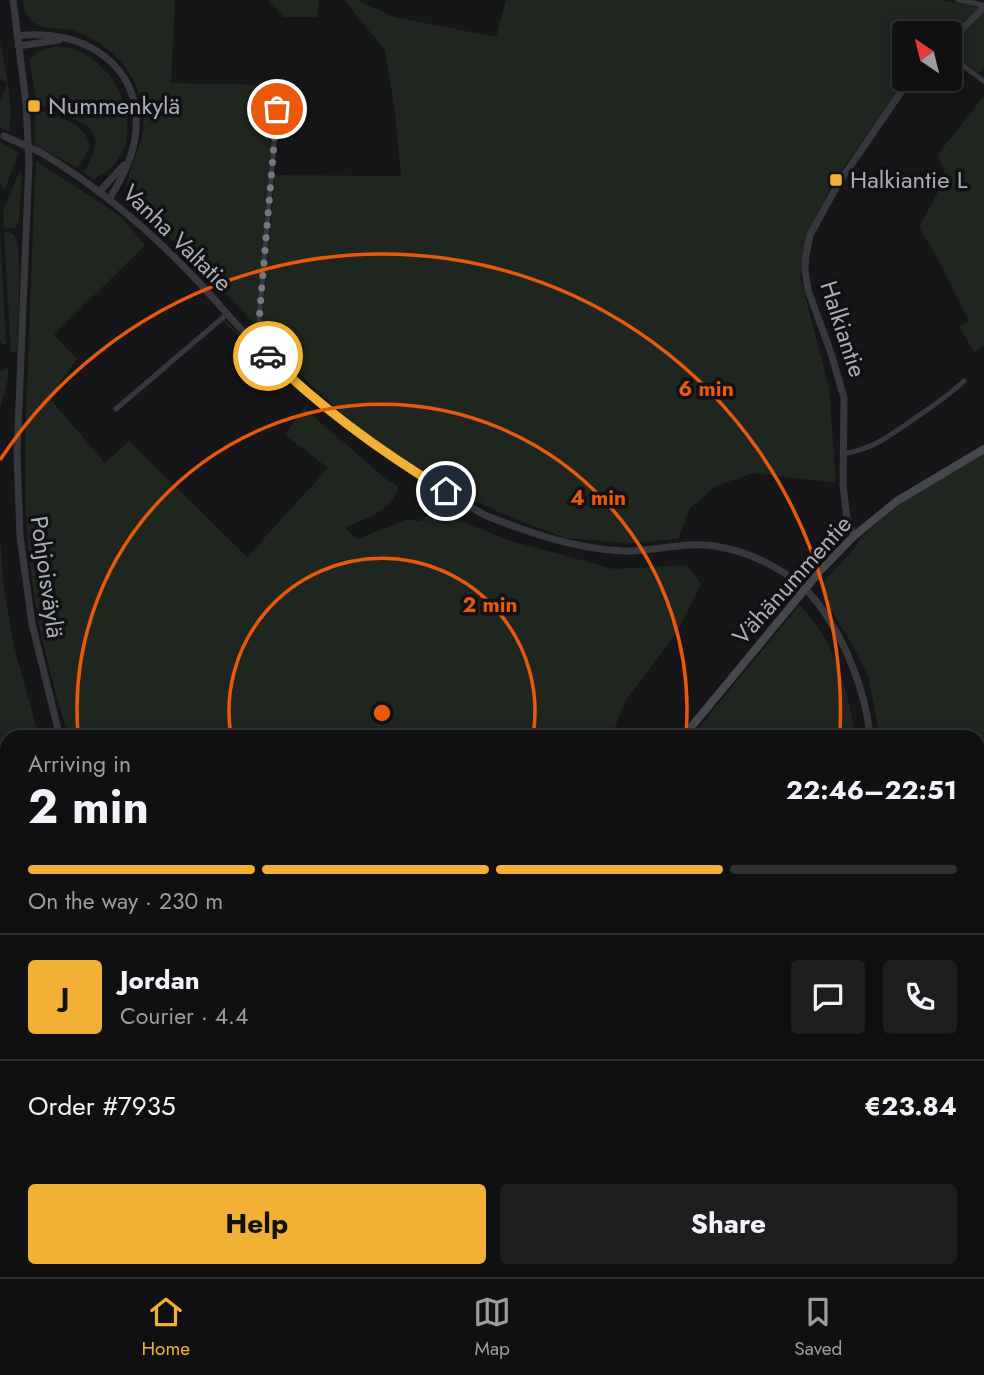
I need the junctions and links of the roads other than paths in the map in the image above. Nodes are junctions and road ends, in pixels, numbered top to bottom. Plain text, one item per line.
1 (13, 0) edge
2 (958, 0) edge
3 (984, 6) edge
4 (962, 29) edge
5 (17, 36) junction
6 (72, 40) junction
7 (18, 46) junction
8 (962, 65) edge
9 (984, 81) edge
10 (902, 91) edge
11 (277, 109) dead end
12 (2, 135) edge
13 (132, 152) junction
14 (100, 191) junction
15 (110, 198) junction
16 (227, 314) junction
17 (253, 341) junction
18 (964, 381) dead end
19 (116, 409) dead end
20 (984, 449) edge
21 (842, 454) junction
22 (854, 536) junction
23 (805, 589) junction
24 (58, 730) edge
25 (688, 730) edge
26 (869, 730) edge

1 - 5 street, Pohjoisväylä
2 - 3 street
3 - 4 street
5 - 6 street
5 - 7 street, Pohjoisväylä
6 - 7 street
6 - 13 street
7 - 24 street, Pohjoisväylä
8 - 9 street
10 - 21 street, Halkiantie
11 - 17 street
12 - 14 street, Vanha Valtatie, bridge
13 - 14 street
13 - 15 street
14 - 15 street, Vanha Valtatie
15 - 16 street, Vanha Valtatie
16 - 17 street, Vanha Valtatie
16 - 19 street
17 - 23 street, Vanha Valtatie
18 - 21 street
20 - 22 main road, Vähänummentie
21 - 22 street, Halkiantie
22 - 23 main road, Vähänummentie
23 - 25 main road, Vähänummentie
23 - 26 street, Vanha Valtatie

